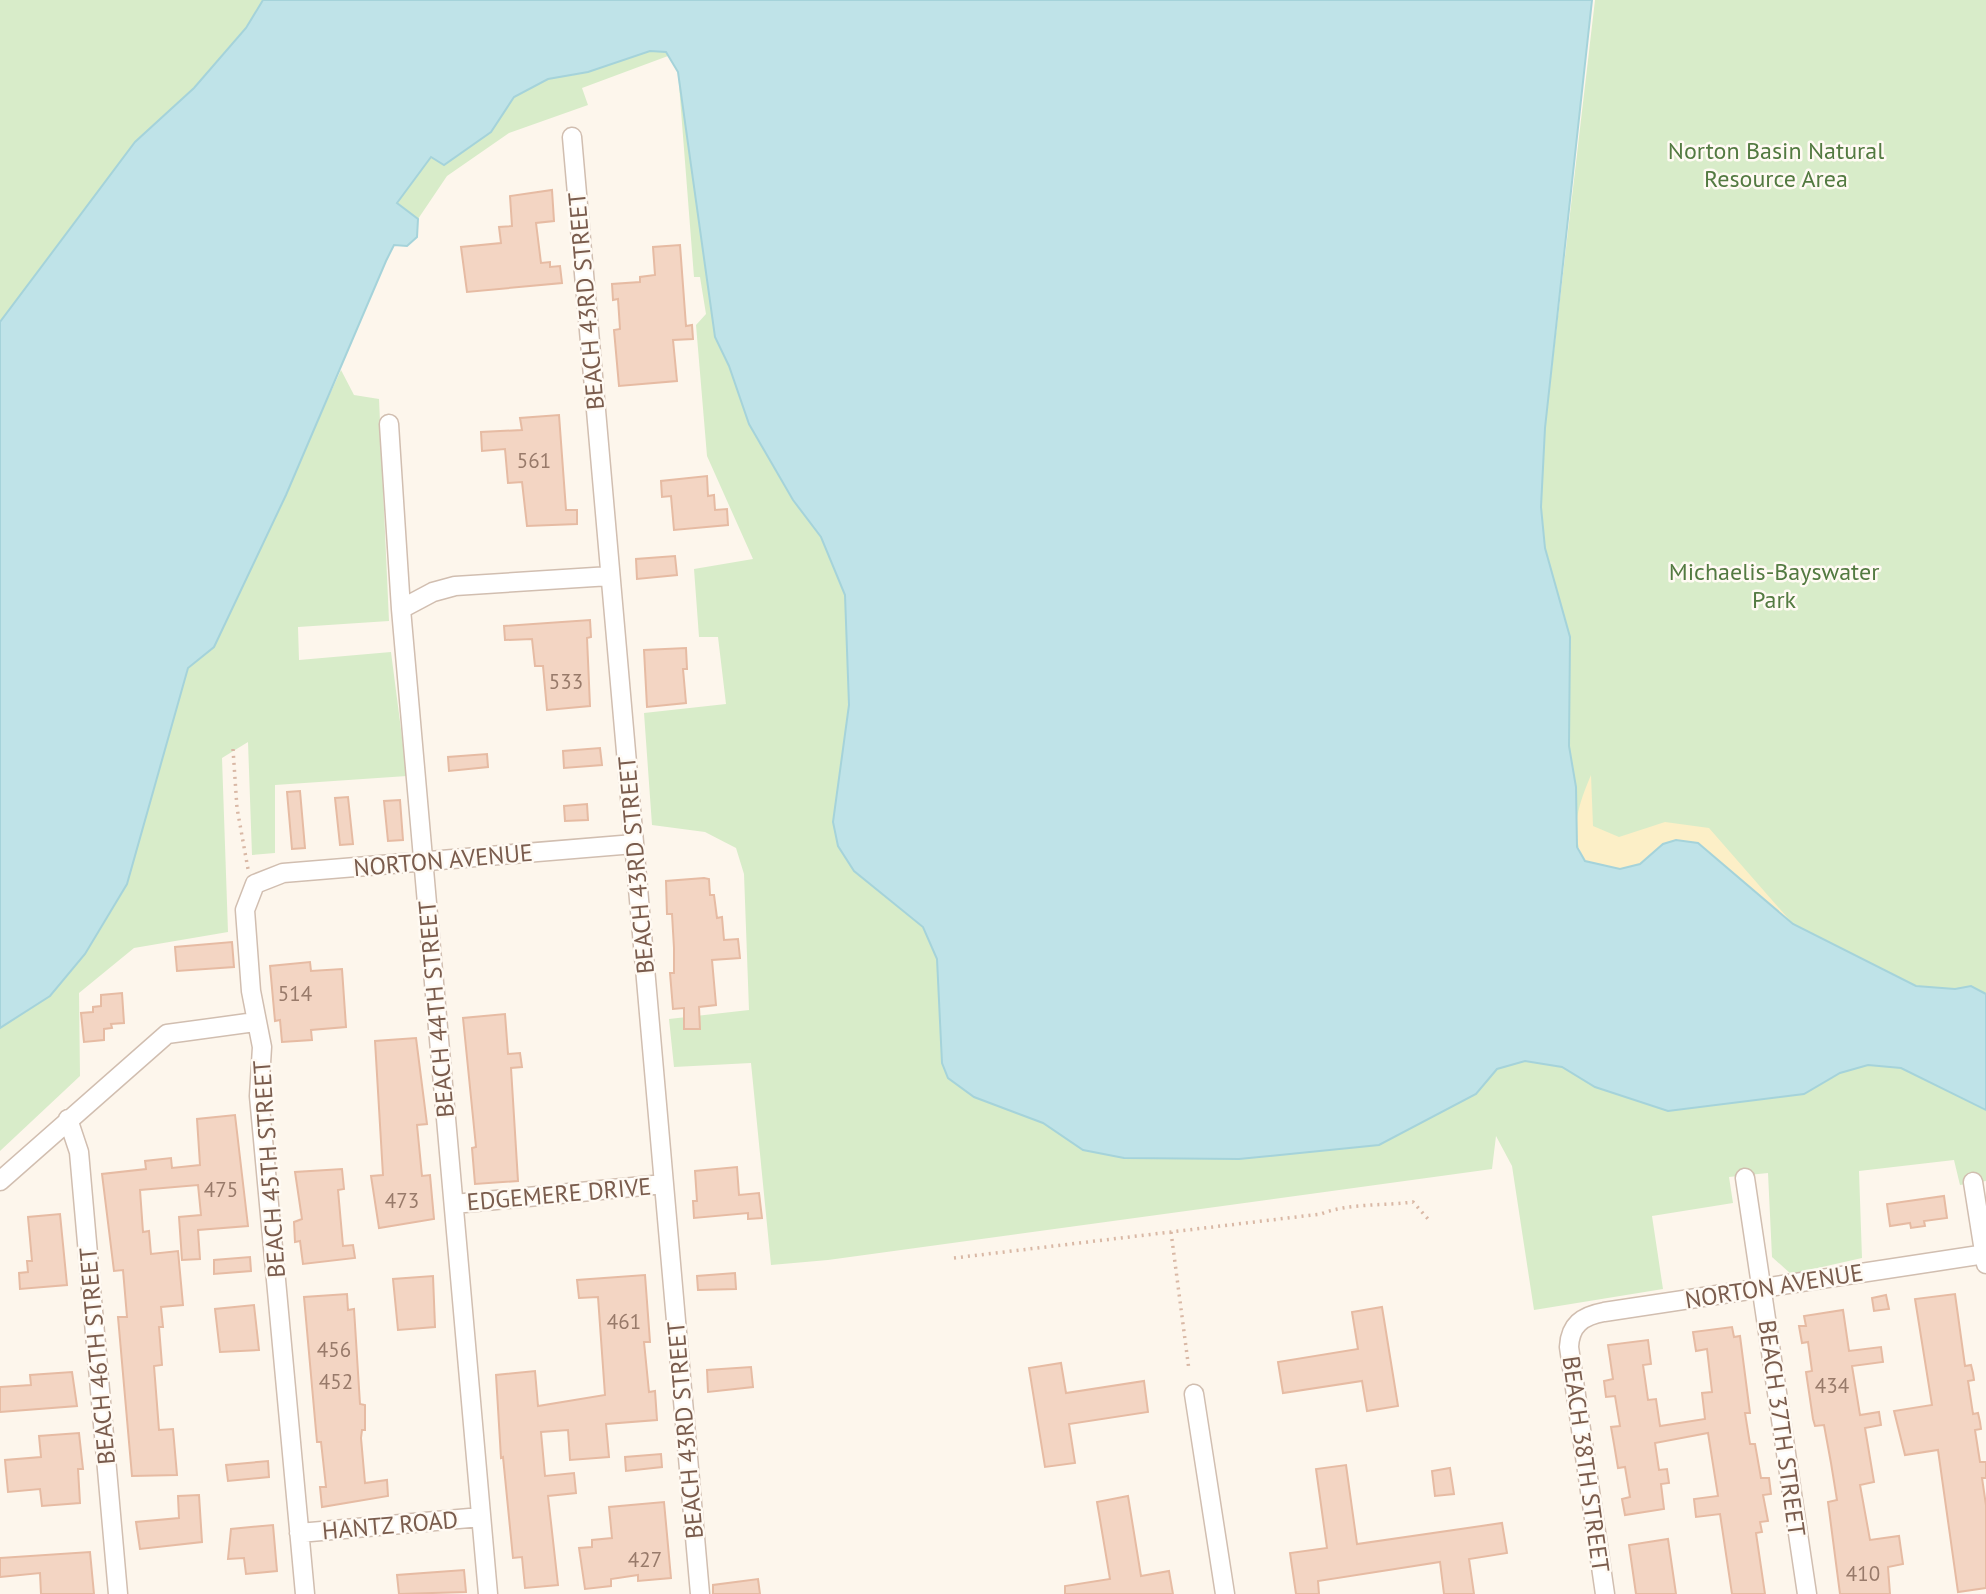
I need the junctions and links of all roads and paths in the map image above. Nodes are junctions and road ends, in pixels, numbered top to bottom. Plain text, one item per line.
1 (572, 137) dead end
2 (389, 424) dead end
3 (610, 576) junction
4 (401, 609) junction
5 (233, 749) dead end
6 (634, 844) junction
7 (423, 861) junction
8 (255, 884) junction
9 (255, 1022) junction
10 (68, 1119) junction
11 (1745, 1178) dead end
12 (0, 1181) edge
13 (1973, 1182) dead end
14 (664, 1184) junction
15 (454, 1204) junction
16 (1429, 1219) dead end
17 (1171, 1232) junction
18 (954, 1258) dead end
19 (1986, 1258) edge
20 (1761, 1288) junction
21 (1571, 1334) joint
22 (1189, 1370) dead end
23 (1194, 1394) dead end
24 (481, 1517) junction
25 (299, 1533) junction
26 (118, 1594) edge
27 (305, 1594) edge
28 (488, 1594) edge
29 (700, 1594) edge
30 (1224, 1594) edge
31 (1605, 1594) edge
32 (1807, 1594) edge

1 - 3 street, BEACH 43RD STREET
2 - 4 street, BEACH 44TH STREET
3 - 4 street
3 - 6 street, BEACH 43RD STREET
4 - 7 street, BEACH 44TH STREET
5 - 8 path
6 - 7 street, NORTON AVENUE
6 - 14 street, BEACH 43RD STREET
7 - 8 street, NORTON AVENUE
7 - 15 street, BEACH 44TH STREET
8 - 9 street, BEACH 45TH STREET
9 - 10 street
9 - 25 street, BEACH 45TH STREET
10 - 12 street
10 - 26 street, BEACH 46TH STREET
11 - 20 street, BEACH 37TH STREET
13 - 19 street
14 - 15 street, EDGEMERE DRIVE
14 - 29 street, BEACH 43RD STREET
15 - 24 street, BEACH 44TH STREET
16 - 17 path
17 - 18 path
17 - 22 path
19 - 20 street, NORTON AVENUE
20 - 21 street, NORTON AVENUE
20 - 32 street, BEACH 37TH STREET
21 - 31 street, BEACH 38TH STREET
23 - 30 street
24 - 25 street, HANTZ ROAD
24 - 28 street, BEACH 44TH STREET
25 - 27 street, BEACH 45TH STREET

